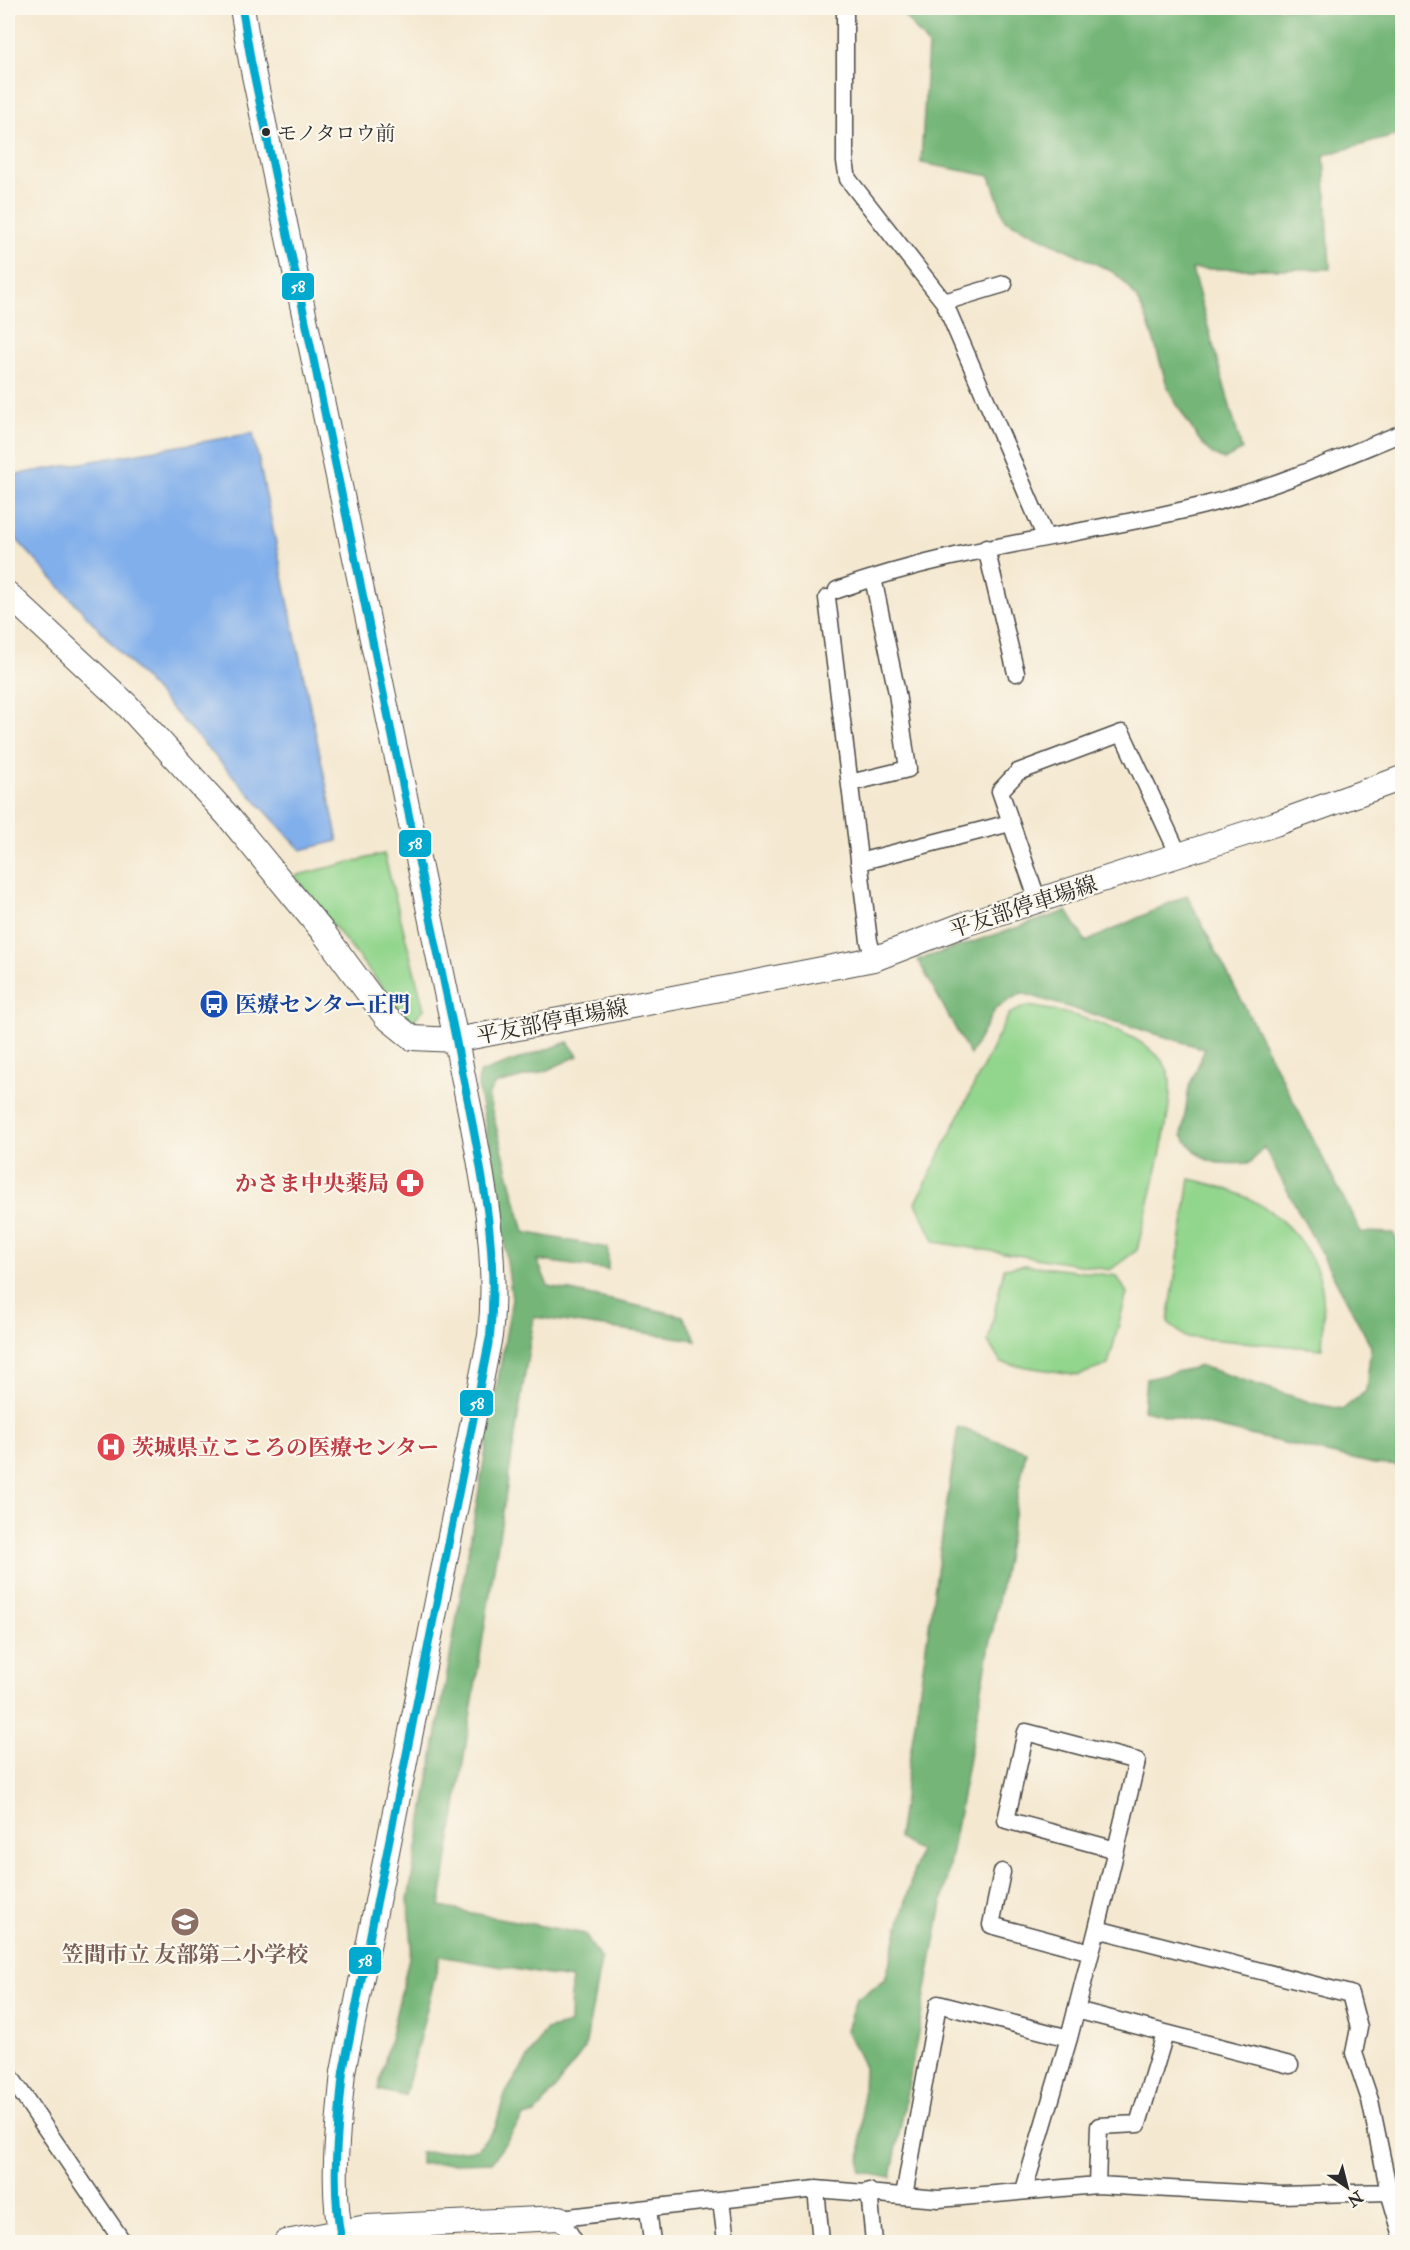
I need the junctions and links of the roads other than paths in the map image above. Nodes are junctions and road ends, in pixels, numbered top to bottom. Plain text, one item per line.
1 (242, 8) edge
2 (845, 8) edge
3 (1004, 284) dead end
4 (944, 303) junction
5 (1402, 433) edge
6 (1045, 536) junction
7 (986, 548) junction
8 (873, 578) junction
9 (8, 594) edge
10 (1016, 673) dead end
11 (1402, 778) edge
12 (850, 783) junction
13 (1010, 823) junction
14 (1179, 855) junction
15 (859, 861) junction
16 (1038, 901) junction
17 (874, 959) junction
18 (456, 1040) junction
19 (1116, 1850) junction
20 (1002, 1872) dead end
21 (1097, 1929) junction
22 (1092, 1952) junction
23 (1076, 2010) junction
24 (1165, 2034) junction
25 (1069, 2038) junction
26 (1290, 2065) dead end
27 (8, 2073) edge
28 (1097, 2185) junction
29 (816, 2189) junction
30 (1024, 2190) junction
31 (869, 2191) junction
32 (904, 2196) junction
33 (1395, 2198) edge
34 (721, 2200) junction
35 (648, 2208) junction
36 (560, 2218) junction
37 (1402, 2236) edge
38 (341, 2237) edge
39 (123, 2242) edge
40 (286, 2242) edge
41 (575, 2242) edge
42 (652, 2242) edge
43 (726, 2242) edge
44 (821, 2242) edge
45 (874, 2242) edge

1 - 18 main road
2 - 4 street
3 - 4 street
4 - 6 street
5 - 6 street
6 - 7 street
7 - 8 street
7 - 10 street
8 - 12 street
8 - 12 street
9 - 18 main road
11 - 14 main road, 平友部停車場線
12 - 15 street
13 - 14 street
13 - 15 street
13 - 16 street
14 - 16 main road, 平友部停車場線
15 - 17 street
16 - 17 main road, 平友部停車場線
17 - 18 main road, 平友部停車場線
18 - 38 main road, 平友部停車場線
19 - 19 street
19 - 21 street
20 - 22 street
21 - 22 street
21 - 33 street
22 - 23 street
23 - 24 street
23 - 25 street
24 - 26 street
24 - 28 street
25 - 30 street
25 - 32 street
27 - 39 street
28 - 30 street
28 - 33 street
29 - 31 street
29 - 34 street
29 - 44 street
30 - 32 street
31 - 32 street
31 - 45 street
33 - 37 street
34 - 35 street
34 - 43 street
35 - 36 street
35 - 42 street
36 - 38 main road
36 - 41 street
38 - 40 main road

